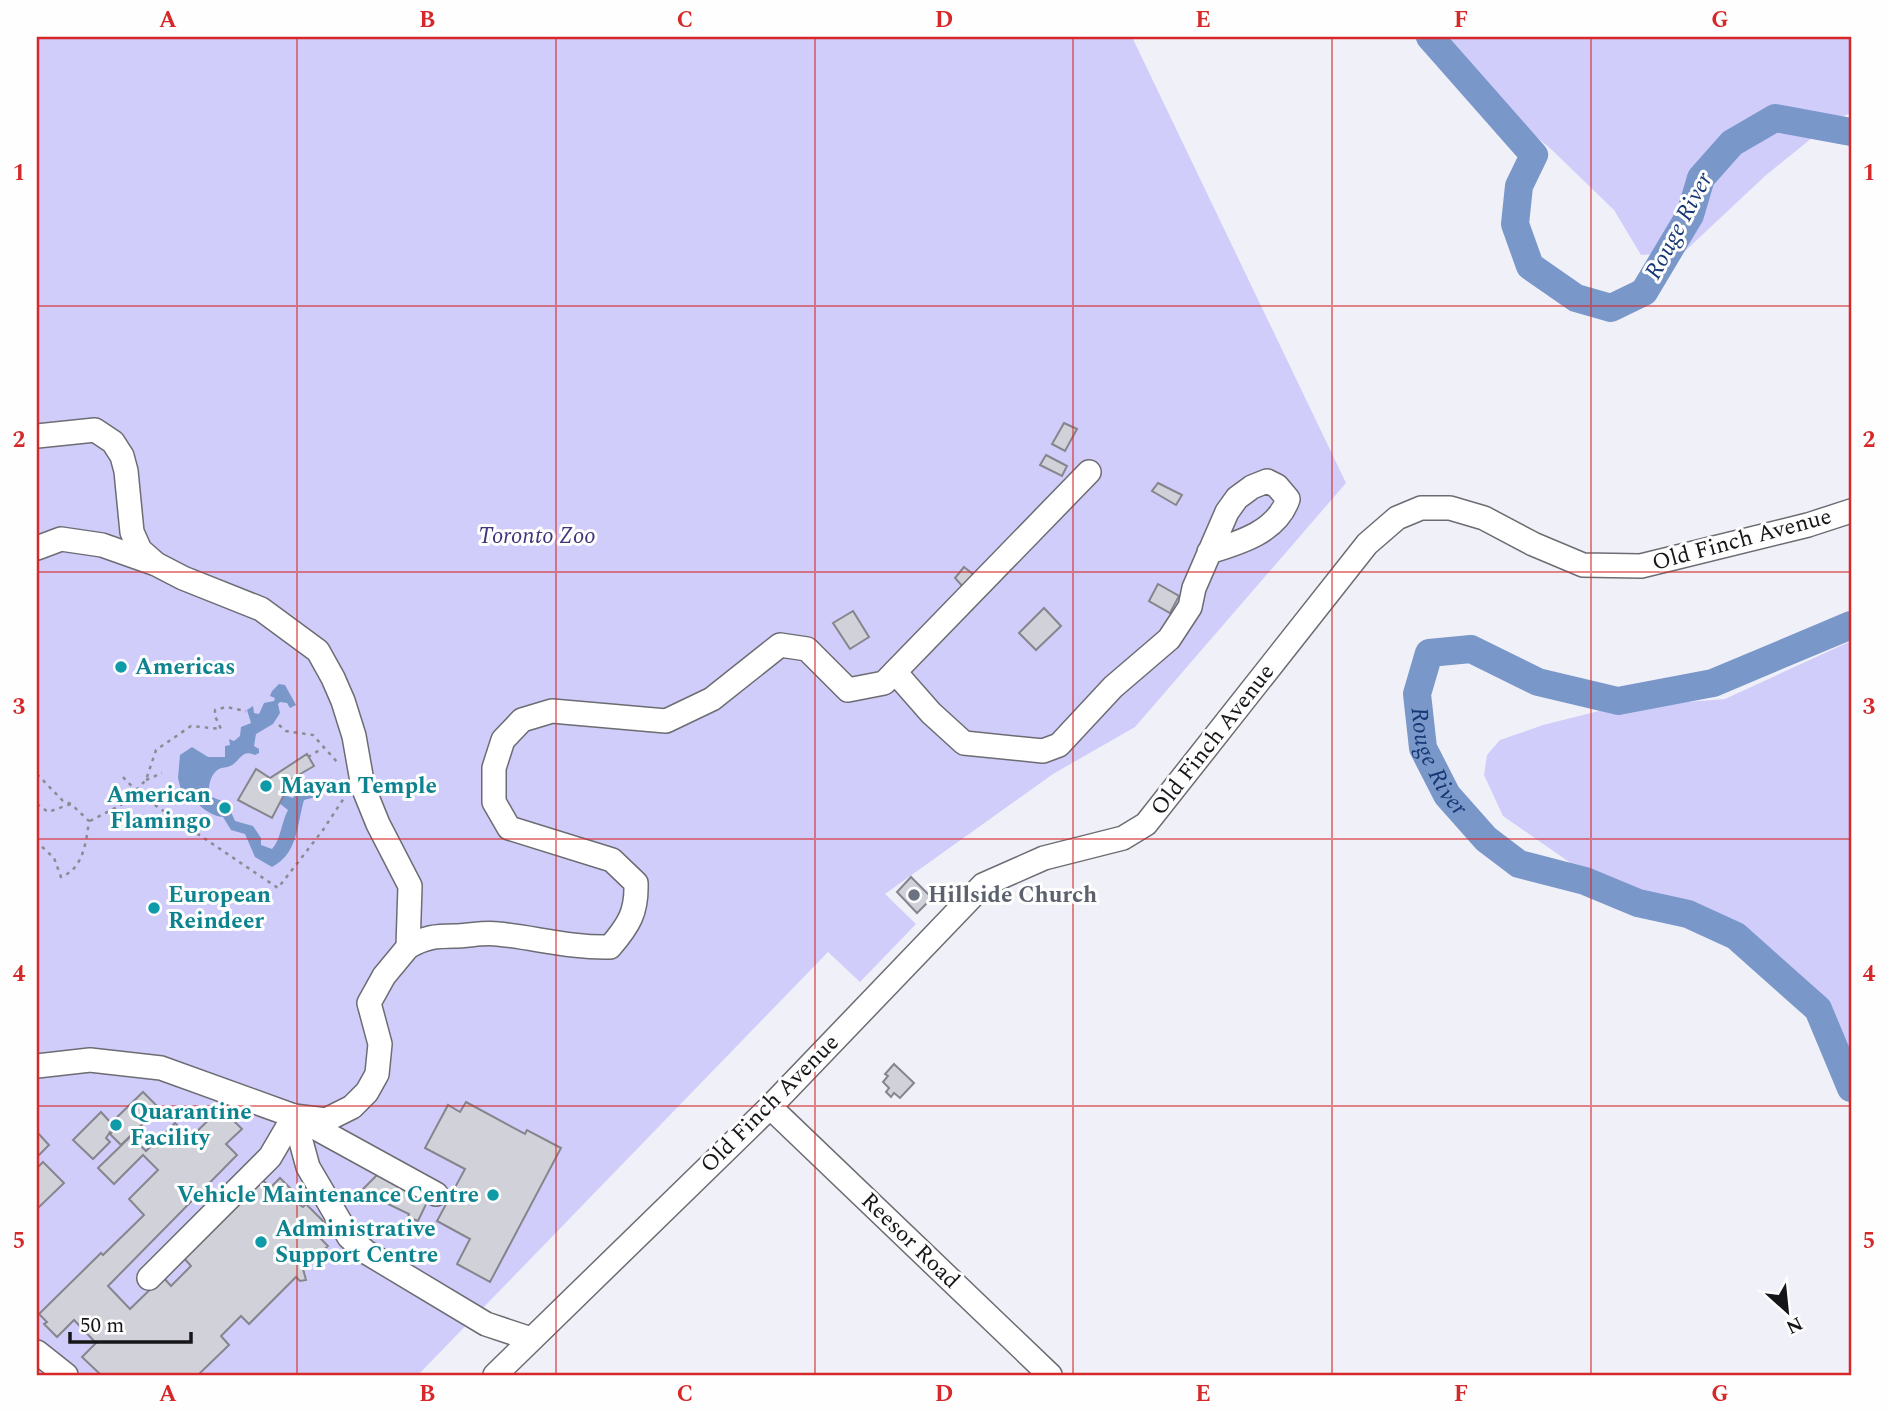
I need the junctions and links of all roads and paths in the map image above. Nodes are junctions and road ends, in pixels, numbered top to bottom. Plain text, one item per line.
1 (37, 436) edge
2 (1089, 472) dead end
3 (1851, 511) edge
4 (37, 548) edge
5 (1209, 552) dead end
6 (156, 564) junction
7 (895, 672) junction
8 (246, 712) dead end
9 (279, 725) dead end
10 (323, 748) junction
11 (309, 757) dead end
12 (343, 767) dead end
13 (162, 773) dead end
14 (37, 774) edge
15 (123, 777) dead end
16 (146, 780) junction
17 (135, 790) junction
18 (347, 793) dead end
19 (140, 795) junction
20 (37, 804) edge
21 (71, 804) junction
22 (89, 821) junction
23 (37, 842) edge
24 (408, 947) junction
25 (37, 1066) edge
26 (771, 1107) junction
27 (294, 1116) junction
28 (436, 1194) dead end
29 (149, 1278) dead end
30 (531, 1339) junction
31 (37, 1352) edge
32 (66, 1375) edge
33 (495, 1375) edge
34 (1050, 1375) edge

1 - 6 street
2 - 7 street
3 - 26 street, Old Finch Avenue
4 - 6 street
5 - 7 street
6 - 24 street
7 - 24 street
8 - 16 path
9 - 10 path
10 - 11 path
10 - 12 path
13 - 16 path
14 - 21 path
15 - 17 path
16 - 17 path
17 - 19 path
18 - 19 path
19 - 22 path
20 - 21 path
21 - 22 path
22 - 23 path
24 - 27 street
25 - 27 street
26 - 30 street, Old Finch Avenue
26 - 34 street, Reesor Road
27 - 28 street
27 - 29 street
27 - 30 street
30 - 33 street, Old Finch Avenue
31 - 32 street

